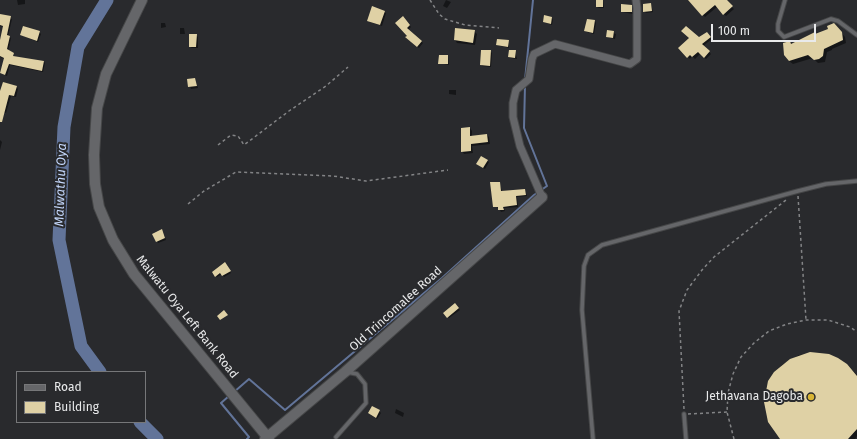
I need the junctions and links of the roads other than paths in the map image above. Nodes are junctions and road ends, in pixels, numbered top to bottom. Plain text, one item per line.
1 (142, 0) edge
2 (636, 0) edge
3 (785, 0) edge
4 (857, 35) edge
5 (857, 181) edge
6 (542, 197) joint
7 (345, 372) junction
8 (684, 414) road end
9 (336, 437) dead end
10 (268, 438) edge
11 (593, 439) edge
12 (686, 439) edge

1 - 10 main road, Malwatu Oya Left Bank Road
2 - 6 street
3 - 4 lane
5 - 11 lane
6 - 7 main road, Old Trincomalee Road
7 - 9 lane
7 - 10 main road, Old Trincomalee Road
8 - 12 lane

